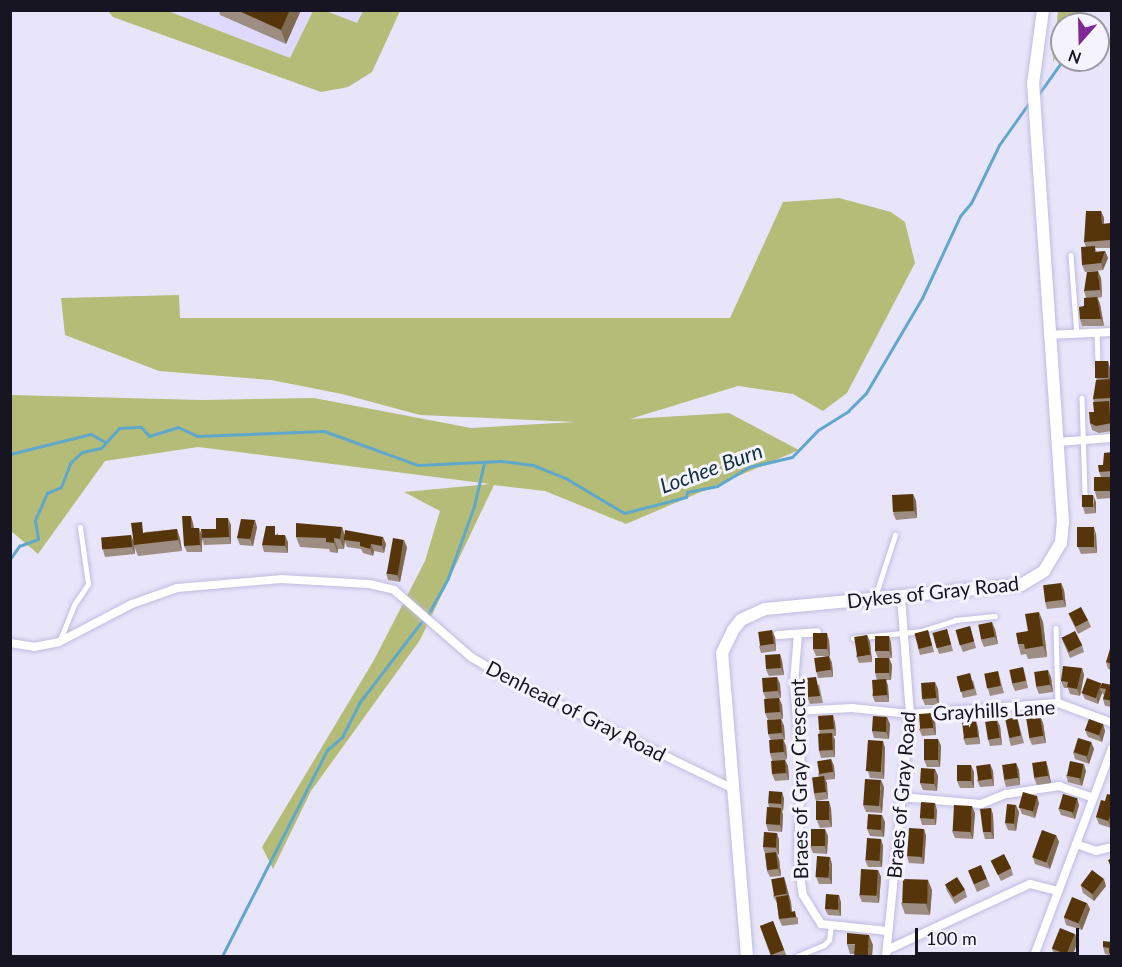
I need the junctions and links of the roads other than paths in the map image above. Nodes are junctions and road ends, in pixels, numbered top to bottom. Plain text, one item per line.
1 (1043, 10) edge
2 (1071, 255) dead end
3 (1112, 332) edge
4 (1097, 333) junction
5 (1077, 334) junction
6 (1048, 335) junction
7 (1098, 362) edge
8 (1083, 398) dead end
9 (1112, 438) edge
10 (1084, 440) junction
11 (1057, 442) junction
12 (1085, 495) edge
13 (80, 528) dead end
14 (895, 535) dead end
15 (900, 597) junction
16 (874, 599) junction
17 (995, 616) dead end
18 (1056, 628) dead end
19 (817, 632) edge
20 (904, 633) junction
21 (798, 634) junction
22 (778, 635) dead end
23 (853, 638) edge
24 (59, 642) junction
25 (10, 643) edge
26 (1058, 703) junction
27 (797, 711) junction
28 (910, 714) junction
29 (1112, 723) edge
30 (1112, 748) edge
31 (733, 789) junction
32 (900, 797) junction
33 (1093, 798) junction
34 (1076, 844) junction
35 (1112, 846) edge
36 (1058, 891) junction
37 (831, 926) junction
38 (888, 931) junction
39 (886, 953) edge
40 (747, 957) edge
41 (797, 957) edge
42 (1034, 957) edge

1 - 6 street, Dykes of Gray Road
2 - 5 lane
3 - 4 street
4 - 5 street
4 - 7 lane
5 - 6 street
6 - 11 street, Dykes of Gray Road
8 - 10 lane
9 - 10 street
10 - 11 street
10 - 12 lane
11 - 15 street, Dykes of Gray Road
13 - 24 lane
14 - 16 lane
15 - 16 street, Dykes of Gray Road
15 - 20 street, Braes of Gray Road
16 - 31 street, Dykes of Gray Road
17 - 20 lane
18 - 26 lane
19 - 21 street
20 - 23 lane
20 - 28 street, Braes of Gray Road
21 - 22 street
21 - 27 street, Braes of Gray Crescent
24 - 25 street
24 - 31 street, Denhead of Gray Road
26 - 28 street, Grayhills Lane
26 - 29 street, Grayhills Lane
27 - 28 street, Grayhills Lane
27 - 37 street, Braes of Gray Crescent
28 - 32 street, Braes of Gray Road
30 - 33 street
31 - 40 street, Dykes of Gray Road
32 - 33 street
32 - 38 street, Braes of Gray Road
33 - 34 street
34 - 35 street
34 - 36 street
36 - 39 street
36 - 42 street
37 - 38 street
37 - 41 lane
38 - 39 street, Braes of Gray Road

